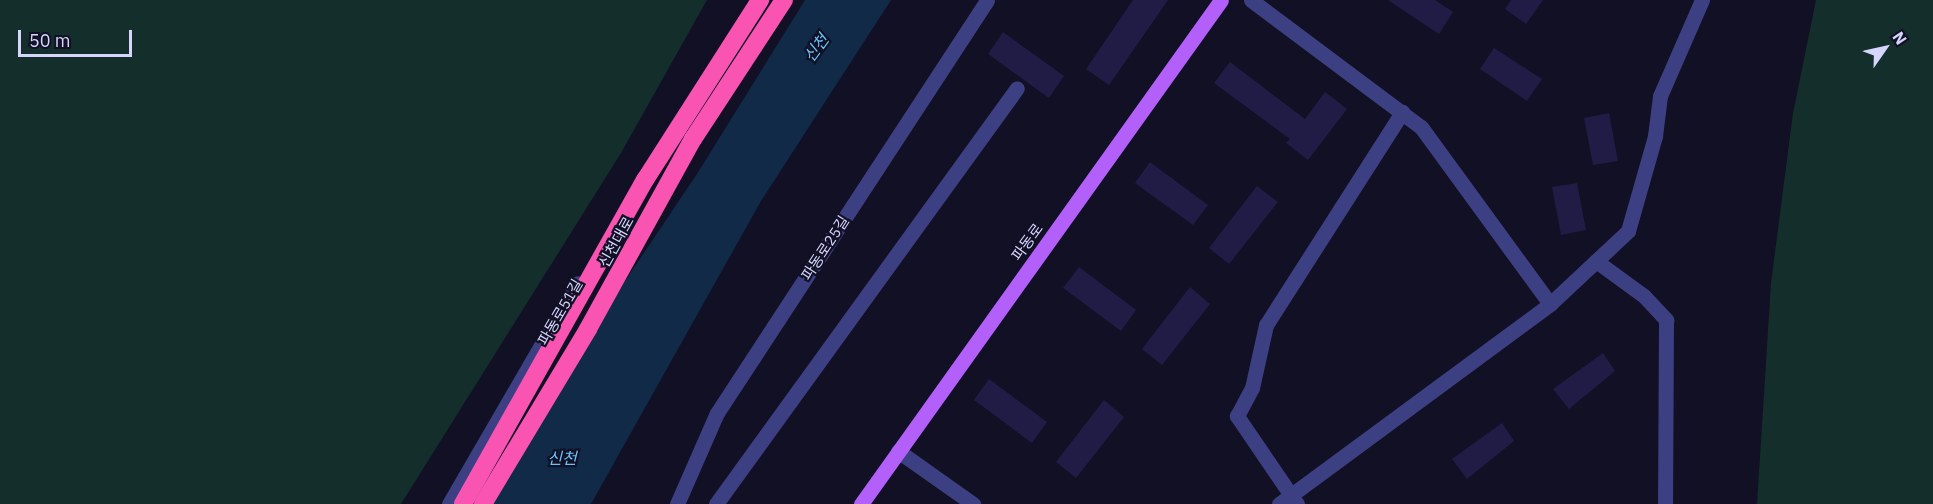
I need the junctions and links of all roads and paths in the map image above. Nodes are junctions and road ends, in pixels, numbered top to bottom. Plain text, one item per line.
1 (750, 0) edge
2 (760, 0) edge
3 (784, 0) edge
4 (987, 0) edge
5 (1221, 0) edge
6 (1251, 0) edge
7 (1702, 0) edge
8 (1017, 88) dead end
9 (1402, 112) junction
10 (1596, 261) junction
11 (1550, 303) junction
12 (898, 450) junction
13 (1289, 501) edge
14 (449, 504) edge
15 (463, 504) edge
16 (483, 504) edge
17 (677, 504) edge
18 (716, 504) edge
19 (861, 504) edge
20 (973, 504) edge
21 (1665, 504) edge

1 - 14 street, 파동로51길
2 - 15 highway, 신천대로
3 - 16 highway, 신천대로
4 - 17 street, 파동로25길
5 - 12 main road, 파동로
6 - 9 street
7 - 10 street
8 - 18 street
9 - 11 street
9 - 13 street
10 - 11 street
10 - 21 street
11 - 13 street
12 - 19 main road, 파동로
12 - 20 street

